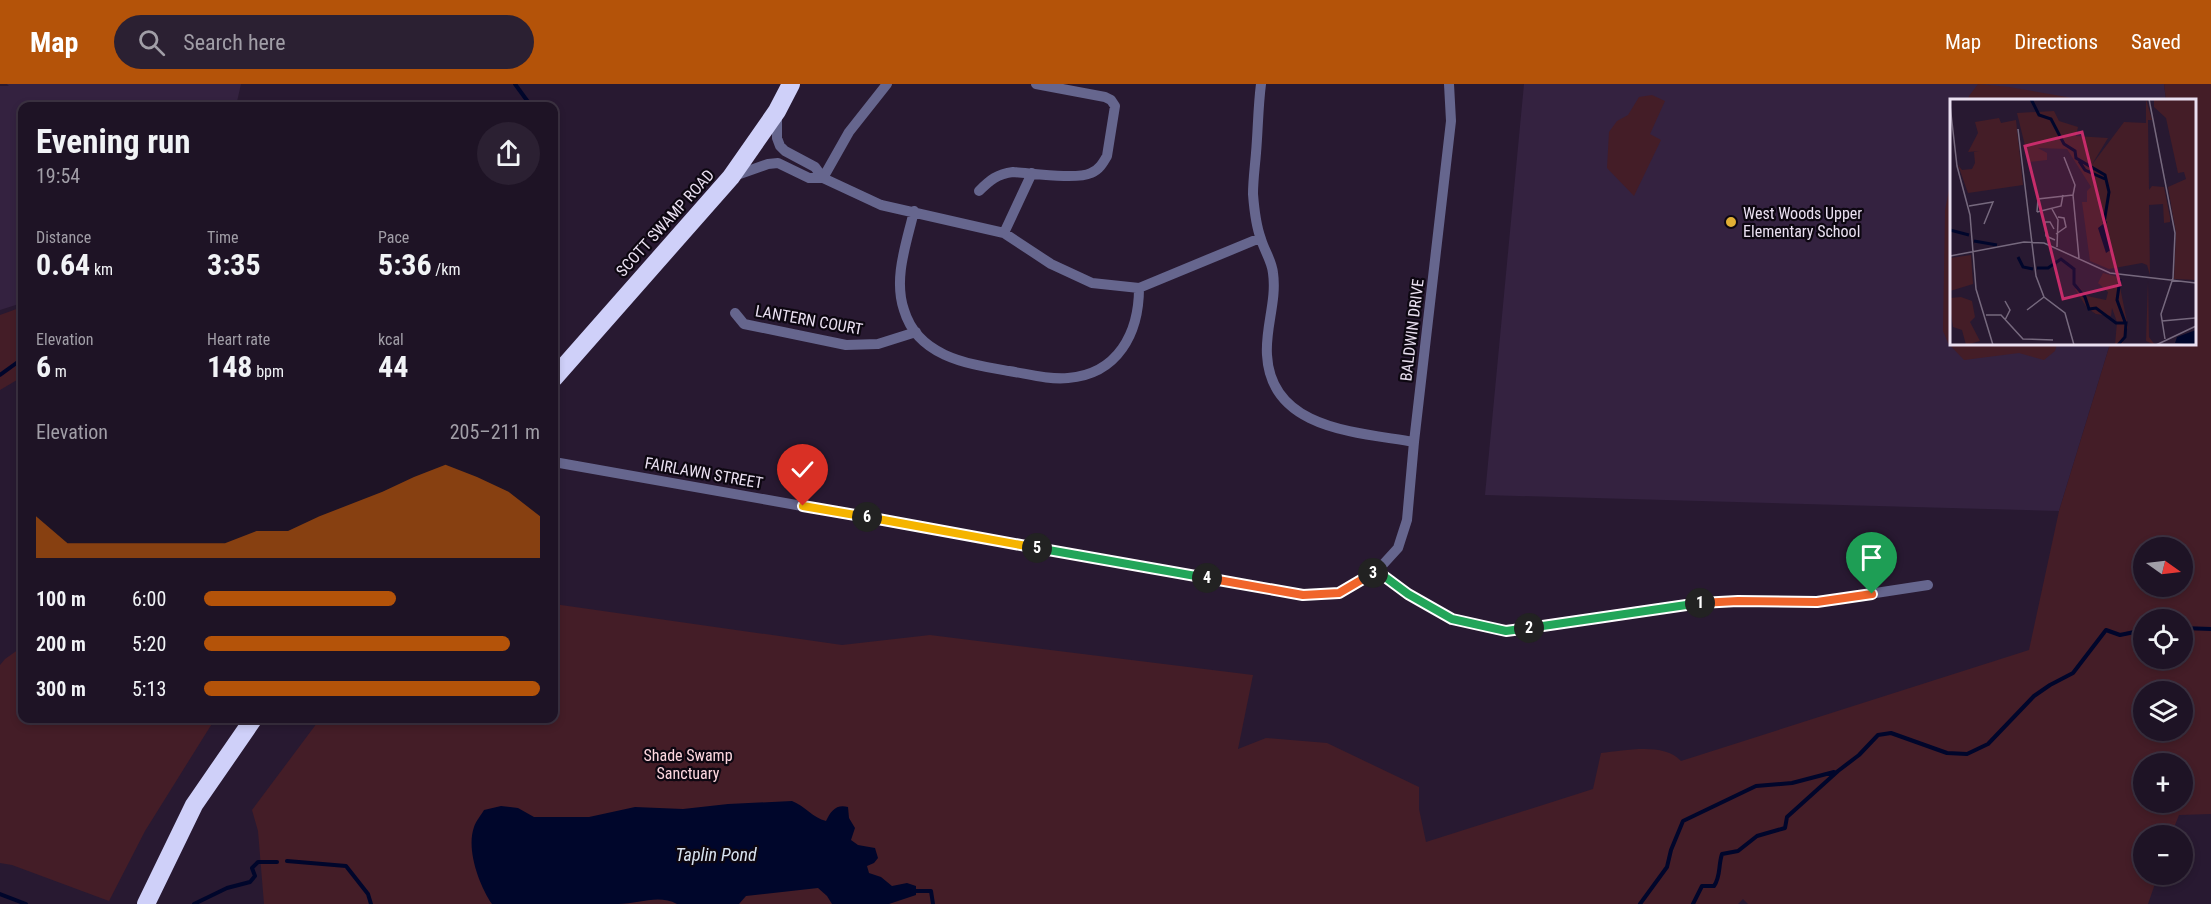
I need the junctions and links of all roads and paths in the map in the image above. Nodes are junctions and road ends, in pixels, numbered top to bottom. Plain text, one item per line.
1 (791, 84) edge
2 (887, 84) edge
3 (1036, 84) edge
4 (1261, 84) edge
5 (1449, 84) edge
6 (777, 111) junction
7 (1032, 173) junction
8 (731, 177) junction
9 (823, 178) junction
10 (979, 191) dead end
11 (914, 211) junction
12 (1004, 233) junction
13 (1260, 238) junction
14 (1139, 288) junction
15 (735, 313) dead end
16 (916, 332) junction
17 (558, 373) edge
18 (1414, 441) junction
19 (558, 463) edge
20 (1377, 571) junction
21 (1928, 585) dead end
22 (251, 723) edge
23 (146, 904) edge

1 - 6 highway, SCOTT SWAMP ROAD
2 - 9 street
3 - 7 street
4 - 13 street
5 - 18 street, BALDWIN DRIVE
6 - 8 highway, SCOTT SWAMP ROAD
6 - 9 street
7 - 10 street
7 - 12 street
8 - 9 street
8 - 17 highway, SCOTT SWAMP ROAD
9 - 11 street
11 - 12 street
11 - 16 street
12 - 14 street
13 - 14 street
13 - 18 street
14 - 16 street
15 - 16 street, LANTERN COURT
18 - 20 street, BALDWIN DRIVE
19 - 20 street, FAIRLAWN STREET
20 - 21 street
22 - 23 highway

